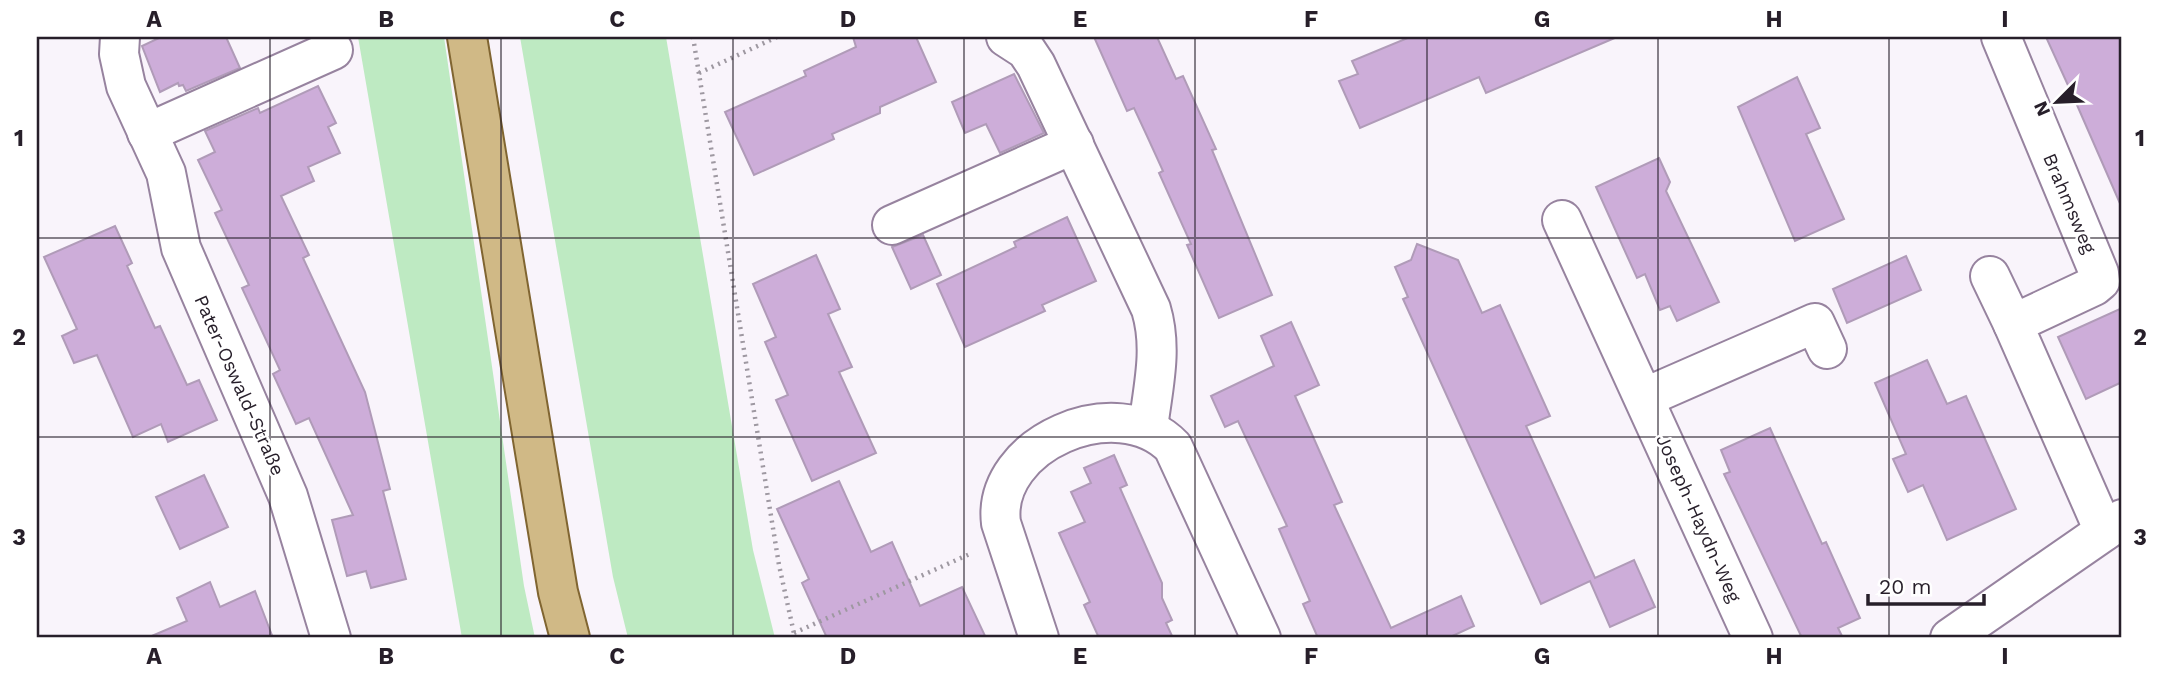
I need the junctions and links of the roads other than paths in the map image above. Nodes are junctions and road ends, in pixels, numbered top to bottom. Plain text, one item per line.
1 (120, 37) edge
2 (467, 37) edge
3 (1006, 37) edge
4 (2001, 37) edge
5 (333, 50) dead end
6 (147, 134) junction
7 (1074, 144) junction
8 (1562, 220) dead end
9 (892, 225) dead end
10 (1990, 276) dead end
11 (2012, 324) junction
12 (1827, 349) dead end
13 (1646, 397) junction
14 (1148, 428) junction
15 (2113, 525) edge
16 (331, 638) edge
17 (570, 638) edge
18 (1040, 638) edge
19 (1261, 638) edge
20 (1753, 638) edge
21 (1950, 638) edge

1 - 6 street, Pater-Oswald-Straße
2 - 17 main road
3 - 7 street
4 - 11 street, Brahmsweg
5 - 6 street
6 - 16 street, Pater-Oswald-Straße
7 - 9 street
7 - 14 street
8 - 13 street, Joseph-Haydn-Weg
10 - 11 street
11 - 15 street
12 - 13 street
13 - 20 street, Joseph-Haydn-Weg
14 - 18 street
14 - 19 street
15 - 21 street

